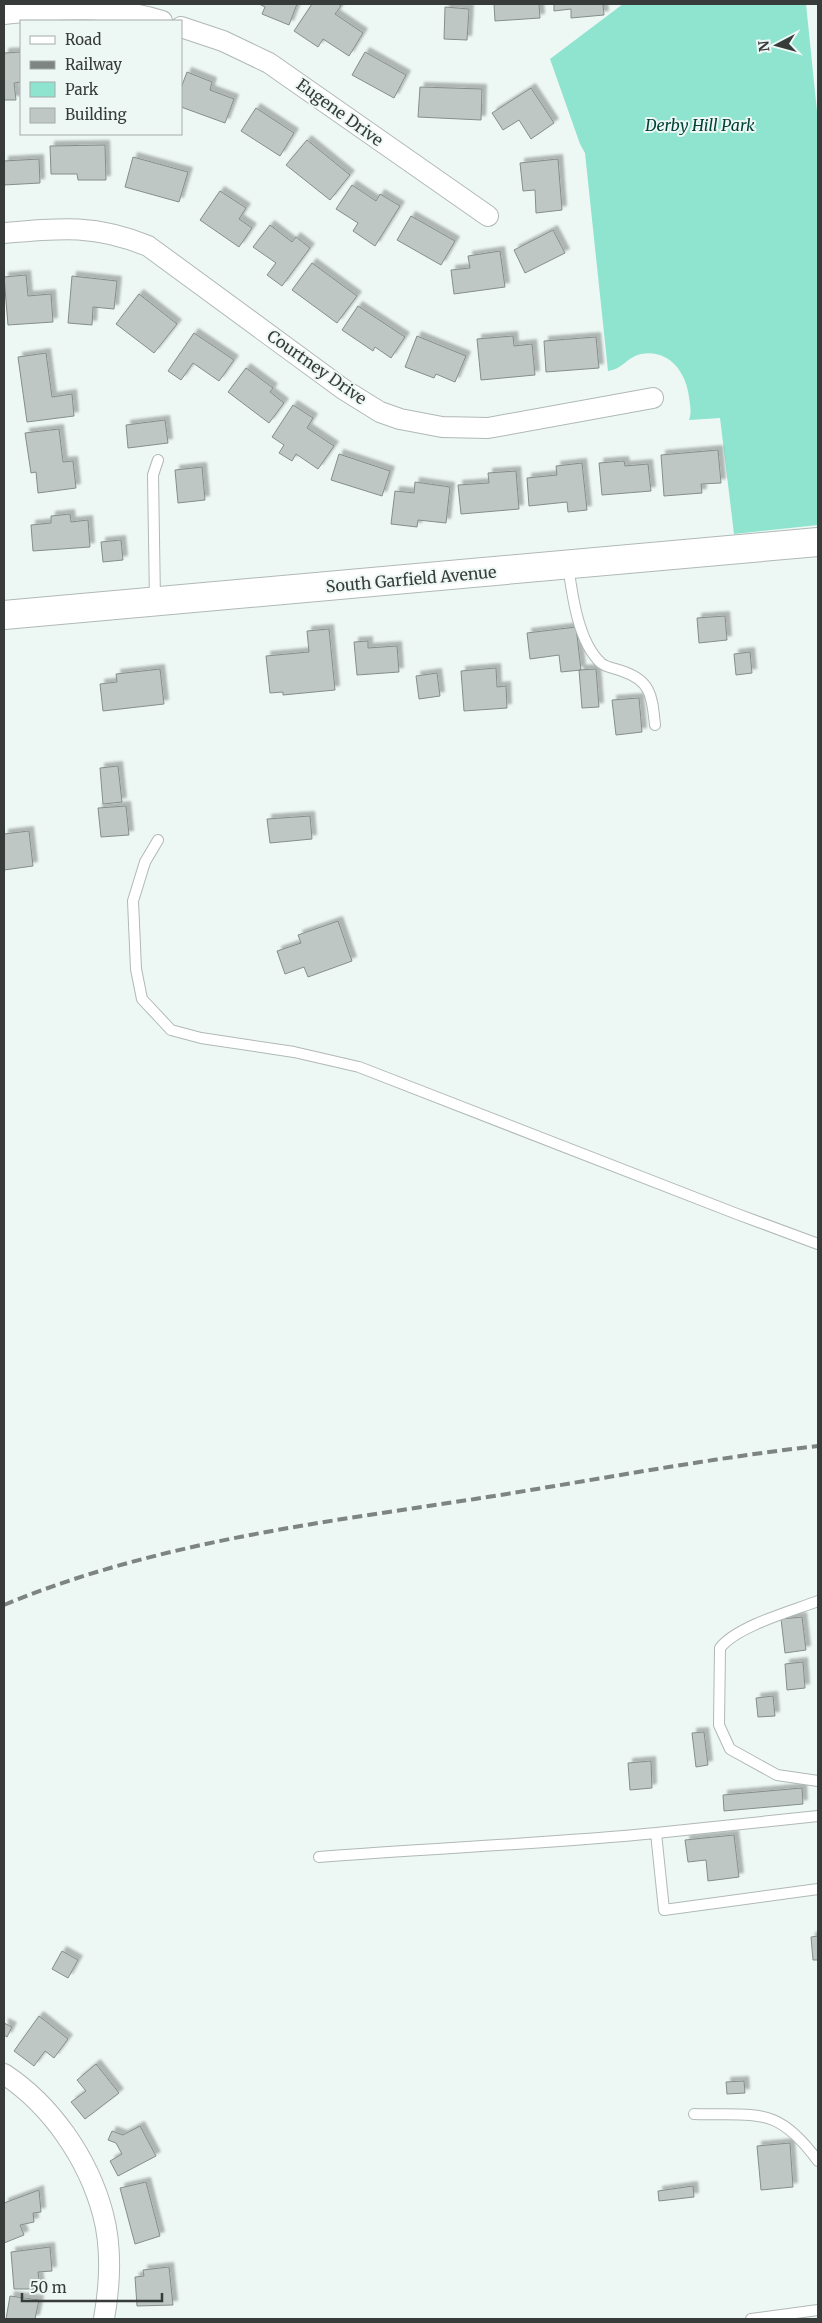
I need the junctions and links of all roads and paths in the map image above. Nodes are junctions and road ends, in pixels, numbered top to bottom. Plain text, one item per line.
1 (4, 14) edge
2 (157, 20) edge
3 (182, 27) edge
4 (488, 216) dead end
5 (4, 232) edge
6 (653, 398) dead end
7 (158, 460) dead end
8 (818, 542) edge
9 (568, 564) junction
10 (155, 602) junction
11 (4, 616) edge
12 (655, 725) dead end
13 (158, 840) dead end
14 (818, 1244) edge
15 (818, 1601) edge
16 (818, 1781) edge
17 (818, 1816) edge
18 (656, 1832) junction
19 (319, 1858) dead end
20 (818, 1889) edge
21 (4, 2074) edge
22 (694, 2114) dead end
23 (818, 2161) edge
24 (818, 2310) edge
25 (104, 2319) edge
26 (751, 2319) edge

1 - 2 street
3 - 4 street, Eugene Drive
5 - 6 street, Courtney Drive
7 - 10 lane
8 - 9 street, South Garfield Avenue
9 - 10 street, South Garfield Avenue
9 - 12 lane
10 - 11 street, South Garfield Avenue
13 - 14 lane
15 - 16 lane
17 - 18 lane
18 - 19 lane
18 - 20 lane
21 - 25 street
22 - 23 lane
24 - 26 lane

